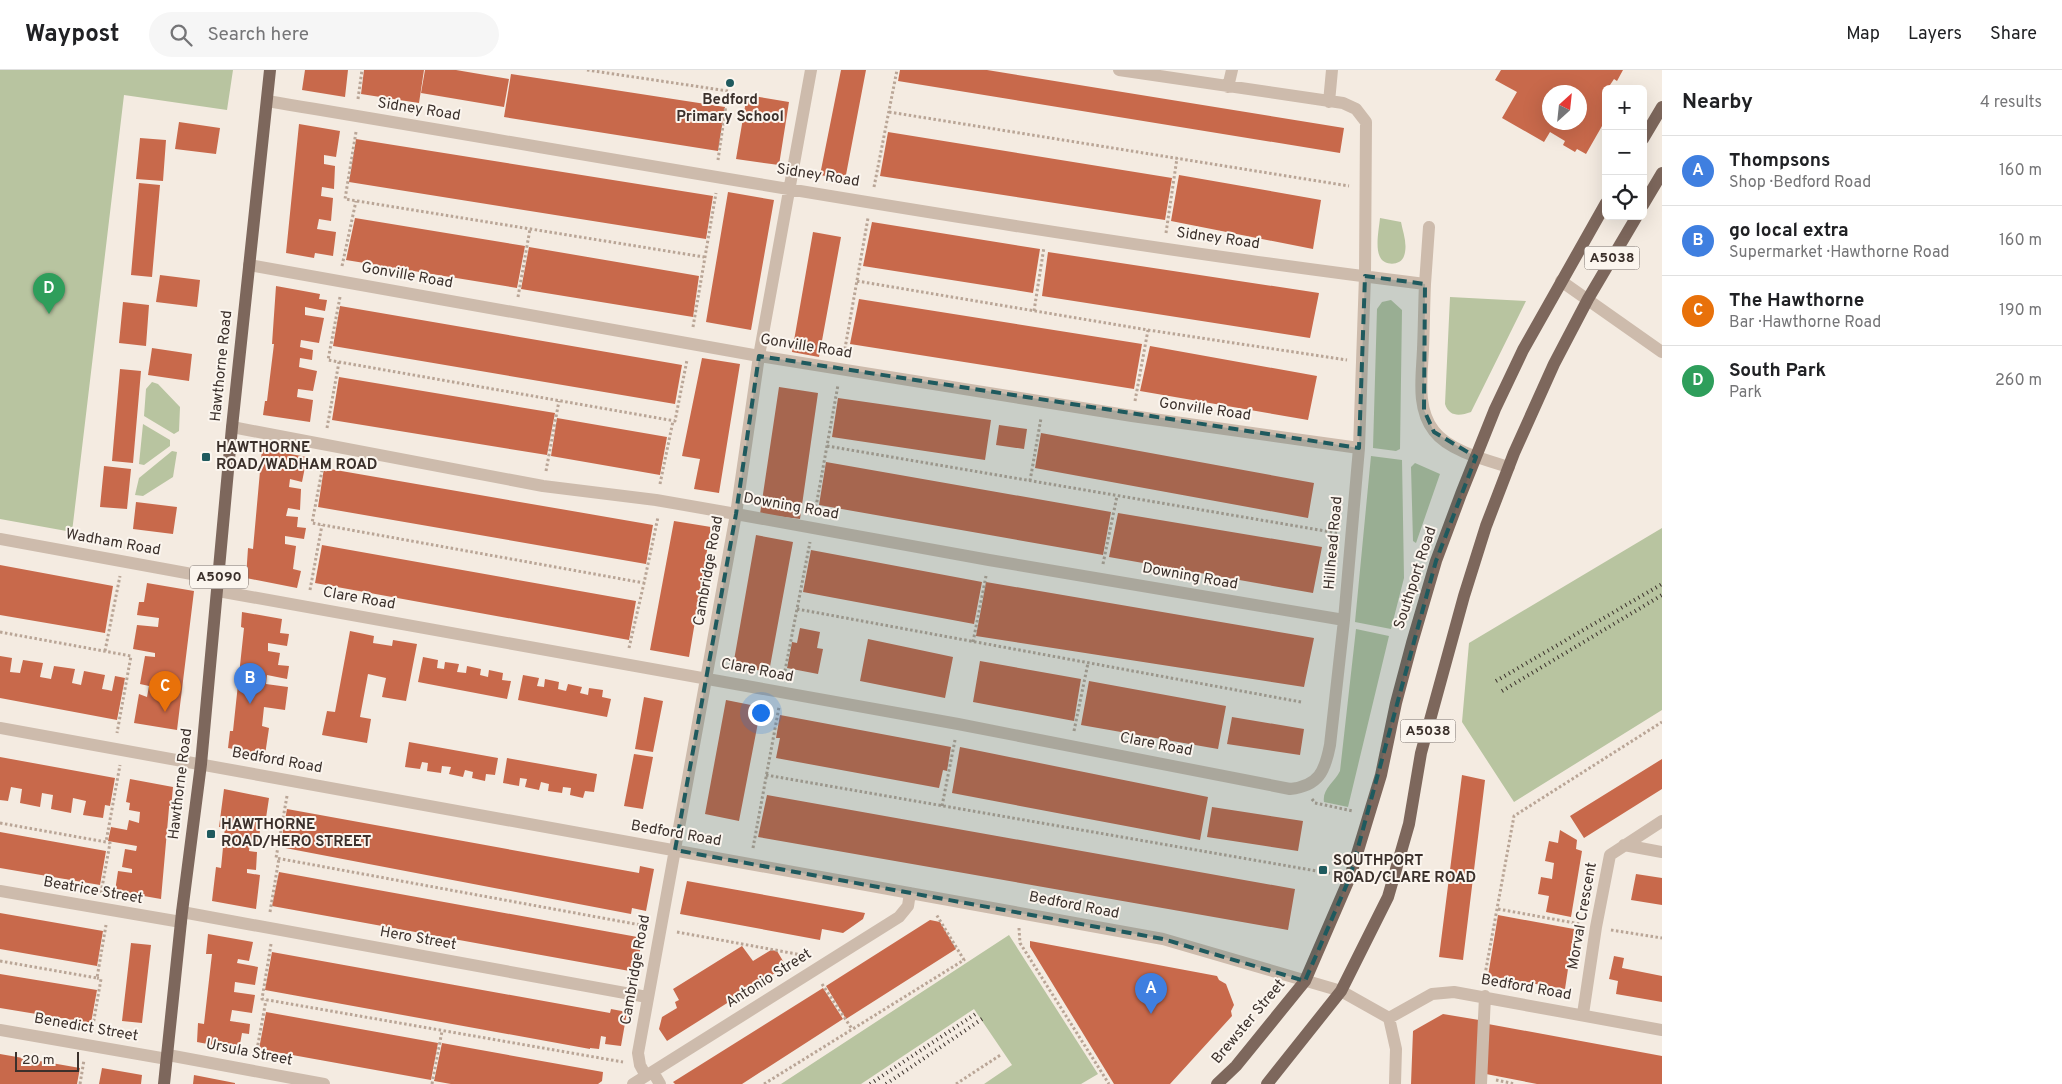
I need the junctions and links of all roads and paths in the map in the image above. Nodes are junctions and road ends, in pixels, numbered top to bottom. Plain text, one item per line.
1 (270, 70) edge
2 (362, 70) edge
3 (587, 70) edge
4 (811, 70) edge
5 (896, 70) edge
6 (1120, 70) edge
7 (1232, 70) edge
8 (1332, 70) edge
9 (1228, 88) junction
10 (267, 101) junction
11 (1329, 102) junction
12 (1662, 107) edge
13 (889, 112) junction
14 (357, 116) junction
15 (1647, 132) edge
16 (1178, 158) junction
17 (1662, 173) edge
18 (718, 176) junction
19 (789, 188) junction
20 (1364, 189) junction
21 (1647, 198) edge
22 (356, 201) junction
23 (871, 201) junction
24 (1602, 210) edge
25 (1635, 220) edge
26 (1429, 227) dead end
27 (530, 229) junction
28 (1047, 230) junction
29 (1163, 248) junction
30 (704, 257) junction
31 (249, 265) junction
32 (1364, 276) junction
33 (341, 281) junction
34 (857, 281) junction
35 (1561, 281) junction
36 (1425, 284) junction
37 (1588, 299) junction
38 (1034, 311) junction
39 (515, 312) junction
40 (1148, 330) junction
41 (691, 344) junction
42 (1662, 352) edge
43 (759, 356) junction
44 (339, 362) junction
45 (1362, 362) junction
46 (841, 369) junction
47 (559, 401) junction
48 (1044, 402) junction
49 (1132, 416) junction
50 (673, 421) junction
51 (232, 427) junction
52 (326, 445) junction
53 (827, 446) junction
54 (1359, 448) junction
55 (1476, 457) junction
56 (1509, 467) junction
57 (1030, 481) junction
58 (543, 486) junction
59 (1117, 496) junction
60 (659, 501) junction
61 (736, 514) junction
62 (322, 525) junction
63 (813, 528) junction
64 (1351, 535) junction
65 (0, 539) edge
66 (989, 560) junction
67 (123, 561) junction
68 (1100, 579) junction
69 (644, 583) junction
70 (219, 585) junction
71 (307, 606) junction
72 (797, 609) junction
73 (1344, 620) junction
74 (0, 632) edge
75 (973, 642) junction
76 (105, 651) junction
77 (1088, 663) junction
78 (625, 664) junction
79 (706, 678) junction
80 (781, 692) junction
81 (1301, 702) dead end
82 (1662, 722) edge
83 (958, 724) junction
84 (0, 728) edge
85 (1072, 745) junction
86 (119, 749) junction
87 (201, 764) junction
88 (766, 775) junction
89 (290, 780) junction
90 (1303, 786) junction
91 (1290, 789) joint
92 (942, 806) junction
93 (1368, 814) junction
94 (1662, 821) edge
95 (0, 823) edge
96 (106, 842) junction
97 (1624, 845) junction
98 (675, 850) junction
99 (1662, 852) edge
100 (280, 858) junction
101 (750, 864) junction
102 (1350, 877) junction
103 (0, 891) edge
104 (910, 893) junction
105 (924, 895) junction
106 (104, 909) junction
107 (1498, 910) junction
108 (1017, 912) junction
109 (182, 917) junction
110 (1596, 927) junction
111 (270, 928) junction
112 (660, 929) junction
113 (1662, 938) edge
114 (0, 961) edge
115 (813, 971) junction
116 (96, 978) junction
117 (1305, 981) junction
118 (1341, 991) junction
119 (1483, 996) junction
120 (647, 997) junction
121 (266, 1000) junction
122 (1583, 1014) junction
123 (1389, 1018) junction
124 (852, 1029) junction
125 (0, 1030) edge
126 (1662, 1030) edge
127 (442, 1031) junction
128 (88, 1045) junction
129 (1002, 1054) dead end
130 (168, 1057) junction
131 (253, 1070) junction
132 (646, 1071) junction
133 (80, 1084) edge
134 (164, 1084) edge
135 (324, 1084) edge
136 (432, 1084) edge
137 (633, 1084) edge
138 (660, 1084) edge
139 (764, 1084) edge
140 (956, 1084) edge
141 (1109, 1084) edge
142 (1217, 1084) edge
143 (1267, 1084) edge
144 (1395, 1084) edge
145 (1481, 1084) edge

1 - 10 main road, Hawthorne Road / A5090
2 - 14 path
3 - 18 path
4 - 19 street, Cambridge Road
5 - 13 path
6 - 9 street, Hillhead Road
7 - 9 street
8 - 11 street
9 - 11 street, Hillhead Road
10 - 14 street, Sidney Road
10 - 31 main road, Hawthorne Road / A5090
11 - 20 street, Hillhead Road
12 - 15 main road
13 - 16 path
13 - 23 path
14 - 18 street, Sidney Road
14 - 22 path
16 - 20 path
16 - 29 path
17 - 21 main road
18 - 19 street, Sidney Road
18 - 30 path
19 - 23 street, Sidney Road
19 - 43 street, Cambridge Road
20 - 32 street, Hillhead Road
22 - 27 path
22 - 33 path
23 - 28 street, Sidney Road
23 - 34 path
24 - 35 main road, Southport Road / A5038
25 - 37 main road, A5038
26 - 36 street
27 - 30 path
27 - 39 path
28 - 29 street, Sidney Road
28 - 38 path
29 - 32 street, Sidney Road
30 - 41 path
31 - 33 street, Gonville Road
31 - 51 main road, Hawthorne Road / A5090
32 - 36 street
32 - 45 street, Hillhead Road
33 - 39 street, Gonville Road
33 - 44 path
34 - 38 path
34 - 46 path
35 - 37 street
35 - 55 main road, Southport Road / A5038
36 - 55 street
37 - 42 street
37 - 56 main road, A5038
38 - 40 path
39 - 41 street, Gonville Road
40 - 45 path
40 - 49 path
41 - 43 street, Gonville Road
41 - 50 path
43 - 46 street, Gonville Road
43 - 61 street, Cambridge Road
44 - 47 path
44 - 52 path
45 - 54 street, Hillhead Road
46 - 48 street, Gonville Road
46 - 53 path
47 - 50 path
47 - 58 path
48 - 49 street, Gonville Road
48 - 57 path
49 - 54 street, Gonville Road
50 - 60 path
51 - 52 street, Downing Road
51 - 70 main road, Hawthorne Road / A5090
52 - 58 street, Downing Road
52 - 62 path
53 - 57 path
53 - 63 path
54 - 64 street, Hillhead Road
55 - 56 street
55 - 93 main road, Southport Road / A5038
56 - 118 main road, A5038
57 - 59 path
58 - 60 street, Downing Road
59 - 64 path
59 - 68 path
60 - 61 street, Downing Road
60 - 69 path
61 - 63 street, Downing Road
61 - 79 street, Cambridge Road
62 - 69 path
62 - 71 path
63 - 66 street, Downing Road
63 - 72 path
64 - 73 street, Hillhead Road
65 - 67 street, Wadham Road
66 - 68 street, Downing Road
66 - 75 path
67 - 70 street, Wadham Road
67 - 76 path
68 - 73 street, Downing Road
69 - 78 path
70 - 71 street, Clare Road
70 - 87 main road, Hawthorne Road / A5090
71 - 78 street, Clare Road
72 - 75 path
72 - 80 path
73 - 90 street, Hillhead Road
74 - 76 path
75 - 77 path
76 - 86 path
77 - 81 path
77 - 85 path
78 - 79 street, Clare Road
79 - 80 street, Clare Road
79 - 98 street, Cambridge Road
80 - 83 street, Clare Road
80 - 88 path
82 - 107 path
83 - 85 street, Clare Road
83 - 92 path
84 - 86 street, Bedford Road
85 - 91 street, Clare Road
86 - 87 street, Bedford Road
86 - 96 path
87 - 89 street, Bedford Road
87 - 109 main road, Hawthorne Road / A5090
88 - 92 path
88 - 101 path
89 - 98 street, Bedford Road
89 - 100 path
90 - 91 street, Hillhead Road
90 - 93 path
92 - 102 path
93 - 102 main road, Southport Road / A5038
94 - 97 street, Morval Crescent
95 - 96 path
96 - 106 path
97 - 99 street
97 - 110 street, Morval Crescent
98 - 101 street, Bedford Road
98 - 112 street, Cambridge Road
100 - 111 path
100 - 112 path
101 - 104 street, Bedford Road
102 - 117 main road, Southport Road / A5038
103 - 106 street, Beatrice Street
104 - 105 street, Bedford Road
104 - 115 street, Antonio Street
105 - 108 street, Bedford Road
105 - 124 path
106 - 109 street, Beatrice Street
106 - 116 path
107 - 110 path
107 - 119 path
108 - 117 street, Bedford Road
108 - 141 path
109 - 111 street, Hero Street
109 - 130 main road, Hawthorne Road / A5090
110 - 113 path
110 - 122 street, Morval Crescent
111 - 120 street, Hero Street
111 - 121 path
112 - 115 path
112 - 120 street, Cambridge Road
114 - 116 path
115 - 124 path
115 - 132 street, Antonio Street
116 - 128 path
117 - 118 street, Bedford Road
117 - 142 main road, Brewster Street / A5038
118 - 123 street, Bedford Road
118 - 143 main road, A5038
119 - 122 street, Bedford Road
119 - 123 street, Bedford Road
119 - 145 street
120 - 132 street, Cambridge Road
121 - 127 path
121 - 131 path
122 - 126 street, Bedford Road
123 - 144 street
124 - 139 path
125 - 128 street, Benedict Street
127 - 132 path
127 - 136 path
128 - 130 street, Benedict Street
128 - 133 path
129 - 140 path
130 - 131 street, Ursula Street
130 - 134 main road, Hawthorne Road / A5090
131 - 135 street, Ursula Street
132 - 137 street, Antonio Street
132 - 138 street

